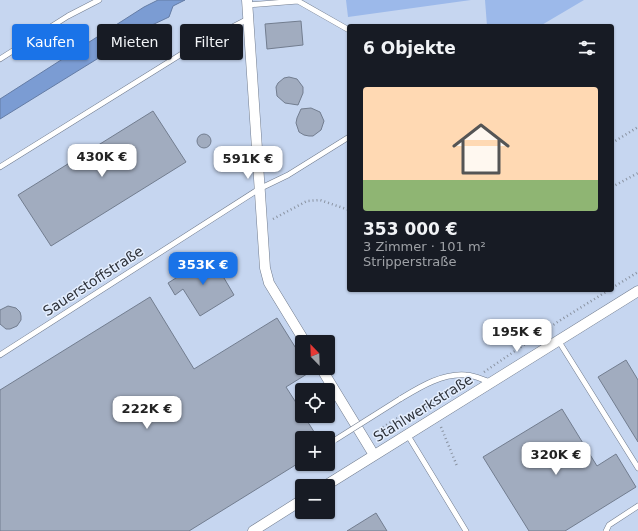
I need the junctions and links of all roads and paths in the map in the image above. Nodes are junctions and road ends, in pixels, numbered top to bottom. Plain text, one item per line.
1 (100, 0) edge
2 (248, 3) edge
3 (248, 19) junction
4 (347, 29) edge
5 (0, 58) edge
6 (638, 128) edge
7 (347, 138) edge
8 (614, 142) edge
9 (0, 167) edge
10 (638, 173) edge
11 (614, 186) edge
12 (260, 189) junction
13 (347, 209) edge
14 (262, 226) junction
15 (638, 272) edge
16 (614, 287) edge
17 (638, 291) edge
18 (606, 292) edge
19 (301, 335) edge
20 (558, 340) junction
21 (0, 355) edge
22 (325, 375) edge
23 (475, 377) junction
24 (490, 382) junction
25 (428, 406) junction
26 (435, 417) junction
27 (407, 434) junction
28 (335, 440) dead end
29 (365, 440) junction
30 (374, 455) junction
31 (457, 466) dead end
32 (638, 468) edge
33 (335, 480) edge
34 (295, 504) edge
35 (638, 506) edge
36 (253, 531) edge
37 (466, 531) edge
38 (606, 531) edge

1 - 5 lane
2 - 3 street
2 - 4 lane
3 - 9 lane
3 - 12 street
6 - 8 path
7 - 12 lane, Sauerstoffstraße
10 - 11 path
12 - 14 street
12 - 21 lane, Sauerstoffstraße
13 - 14 path
14 - 19 street
15 - 16 path
17 - 20 street, Stahlwerkstraße
18 - 23 path
20 - 24 street, Stahlwerkstraße
20 - 32 lane
22 - 29 street
23 - 24 lane
23 - 25 path
23 - 28 lane, bridge
24 - 26 street, Stahlwerkstraße
25 - 26 path
25 - 29 path
26 - 27 street, Stahlwerkstraße
26 - 31 path
27 - 30 street, Stahlwerkstraße
27 - 37 lane
29 - 30 street
30 - 33 street, Stahlwerkstraße
34 - 36 street
35 - 38 lane

